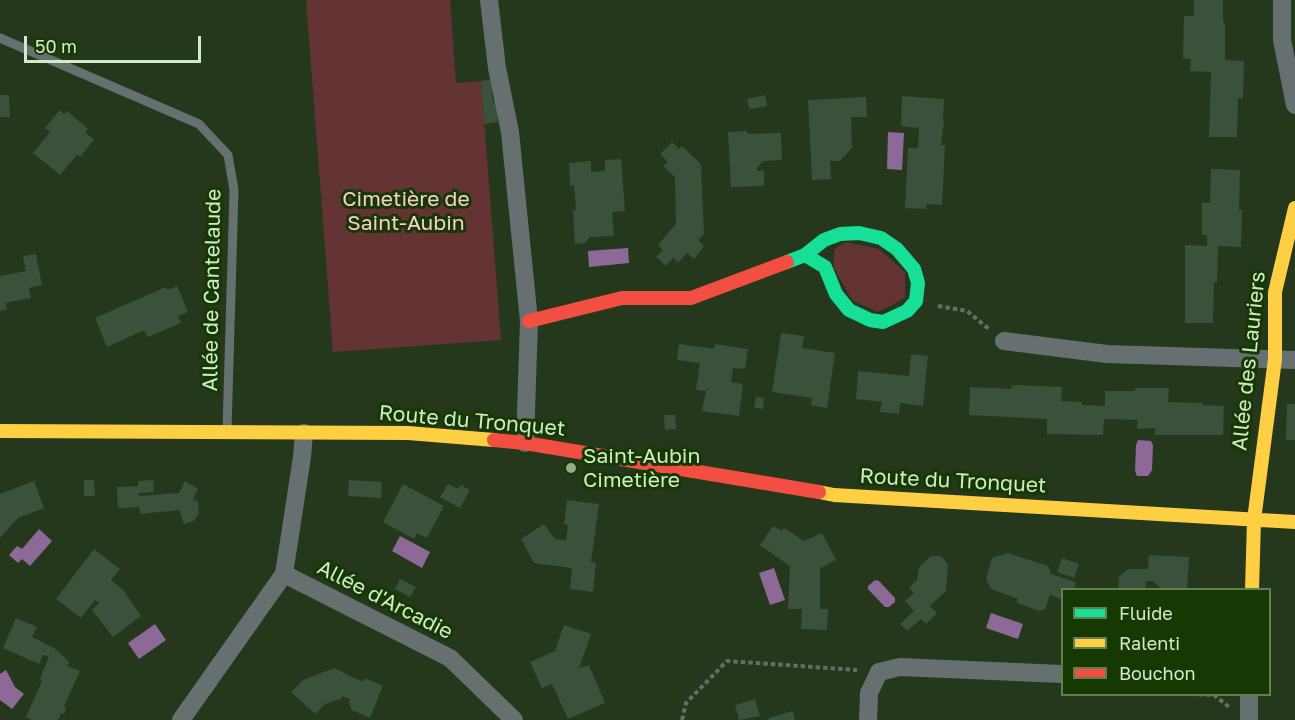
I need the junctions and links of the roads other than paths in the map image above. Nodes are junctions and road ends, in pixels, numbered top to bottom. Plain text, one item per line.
1 (489, 0) edge
2 (1282, 0) edge
3 (0, 38) edge
4 (1295, 105) edge
5 (1295, 208) edge
6 (805, 255) junction
7 (529, 321) junction
8 (1004, 341) road end
9 (1275, 359) junction
10 (1295, 360) edge
11 (0, 431) edge
12 (226, 432) junction
13 (304, 433) junction
14 (525, 443) junction
15 (1254, 520) junction
16 (1295, 522) edge
17 (284, 574) junction
18 (1251, 588) edge
19 (1061, 674) edge
20 (1248, 696) edge
21 (1240, 717) edge
22 (181, 720) edge
23 (514, 720) edge
24 (868, 720) edge

1 - 7 street
2 - 4 street
3 - 12 lane, Allée de Cantelaude
5 - 9 street, Allée des Lauriers
6 - 6 street
6 - 7 street
7 - 14 street
8 - 9 street
9 - 10 street
9 - 15 street, Allée des Lauriers
11 - 12 street, Route du Tronquet
12 - 13 street, Route du Tronquet
13 - 14 street, Route du Tronquet
13 - 17 street
14 - 15 street, Route du Tronquet
15 - 16 street, Route du Tronquet
15 - 18 street, Allée des Lauriers
17 - 22 street
17 - 23 street, Allée d'Arcadie
19 - 24 street
20 - 21 street

